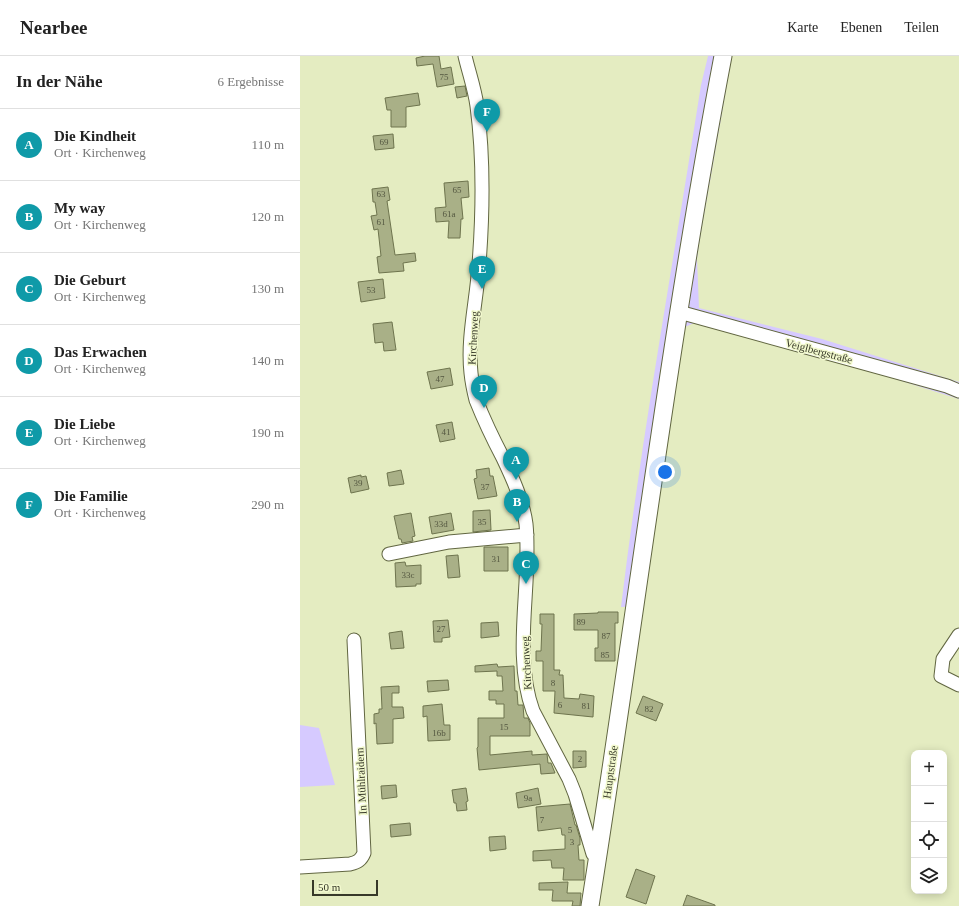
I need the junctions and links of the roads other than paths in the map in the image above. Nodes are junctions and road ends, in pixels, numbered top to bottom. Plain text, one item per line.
1 (465, 56) edge
2 (723, 56) edge
3 (679, 312) junction
4 (959, 391) edge
5 (527, 535) junction
6 (389, 554) dead end
7 (959, 635) edge
8 (354, 640) dead end
9 (959, 685) edge
10 (598, 858) junction
11 (300, 867) edge
12 (590, 906) edge

1 - 5 street, Kirchenweg
2 - 3 main road, Hauptstraße
3 - 4 street, Veiglbergstraße
3 - 10 main road, Hauptstraße
5 - 6 street
5 - 10 street, Kirchenweg
7 - 9 street
8 - 11 street, In Mühlraidern
10 - 12 main road, Hauptstraße

